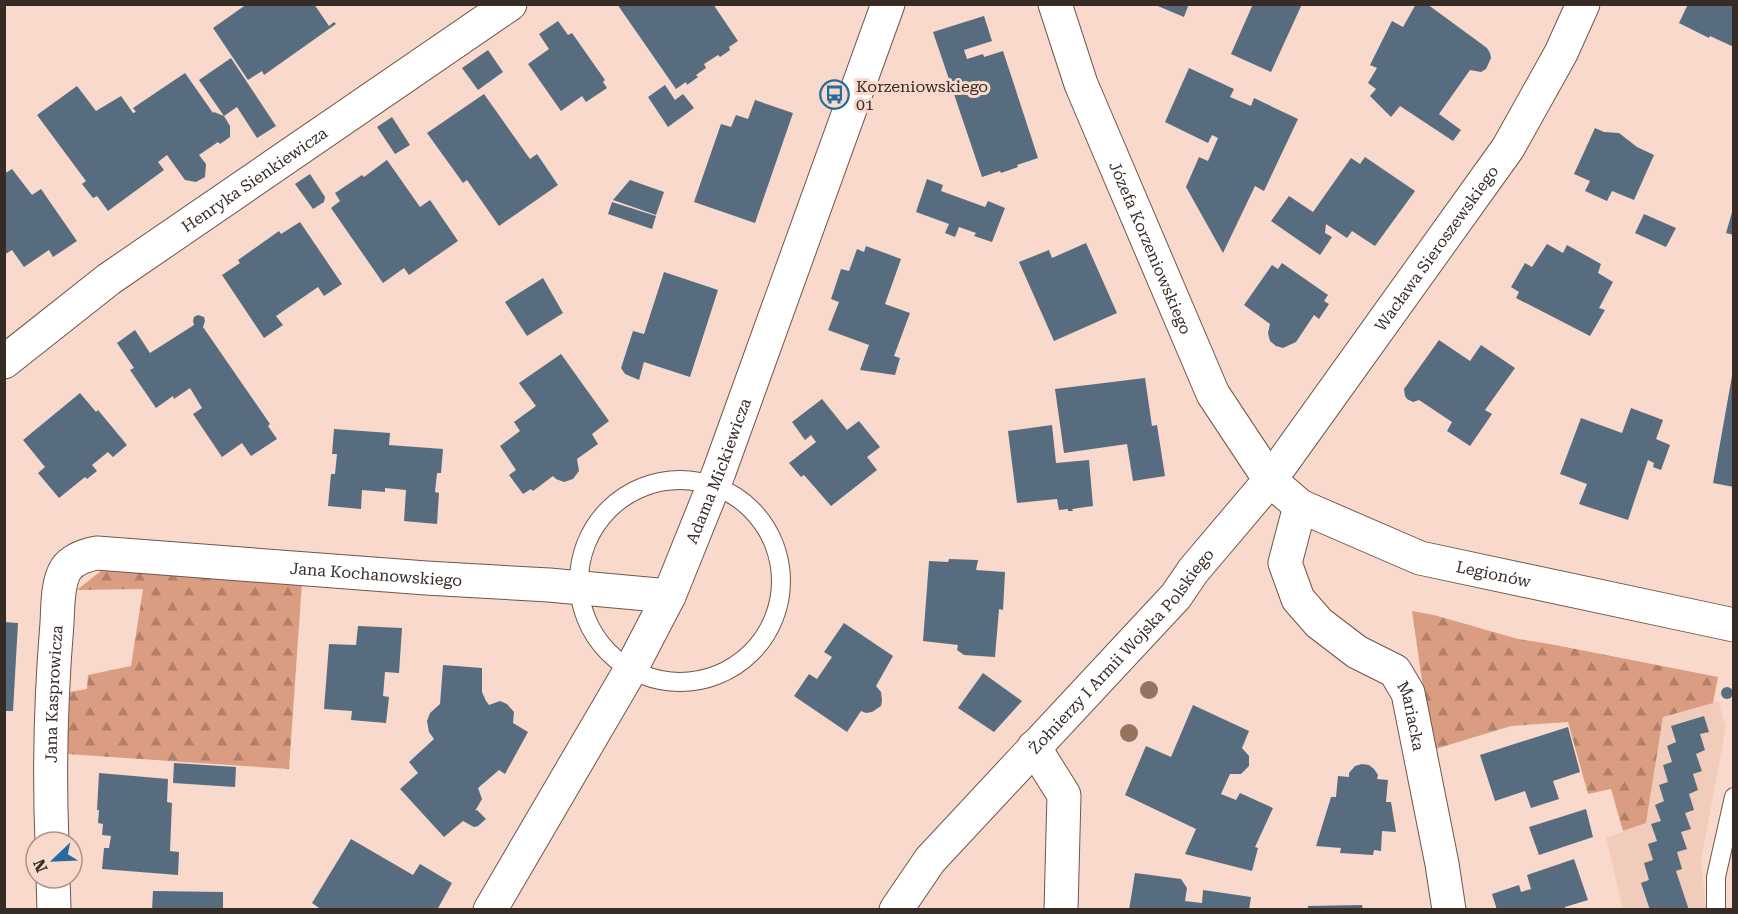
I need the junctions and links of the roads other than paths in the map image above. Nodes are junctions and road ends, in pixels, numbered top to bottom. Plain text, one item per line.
1 (510, 4) edge
2 (888, 4) edge
3 (1055, 4) edge
4 (1583, 4) edge
5 (6, 358) edge
6 (1270, 480) junction
7 (714, 486) junction
8 (1300, 506) junction
9 (83, 556) joint
10 (579, 588) junction
11 (669, 596) junction
12 (1734, 625) edge
13 (631, 669) junction
14 (1034, 747) junction
15 (1734, 797) edge
16 (52, 830) edge
17 (53, 890) edge
18 (54, 909) edge
19 (490, 909) edge
20 (896, 909) edge
21 (1061, 909) edge
22 (1449, 909) edge
23 (1716, 909) edge

1 - 5 street, Henryka Sienkiewicza
2 - 7 street, Adama Mickiewicza
3 - 6 street, Józefa Korzeniowskiego
4 - 6 street, Wacława Sieroszewskiego
6 - 8 street, Legionów
6 - 14 street, Żołnierzy I Armii Wojska Polskiego
7 - 10 lane
7 - 11 street, Adama Mickiewicza
7 - 13 lane
8 - 12 street, Legionów
8 - 22 street, Mariacka
9 - 10 street, Jana Kochanowskiego
9 - 16 street, Jana Kasprowicza
10 - 11 street, Jana Kochanowskiego
10 - 13 lane
11 - 13 street, Adama Mickiewicza
13 - 19 street, Adama Mickiewicza
14 - 20 street
14 - 21 street, Żołnierzy I Armii Wojska Polskiego
15 - 23 lane
17 - 18 street

